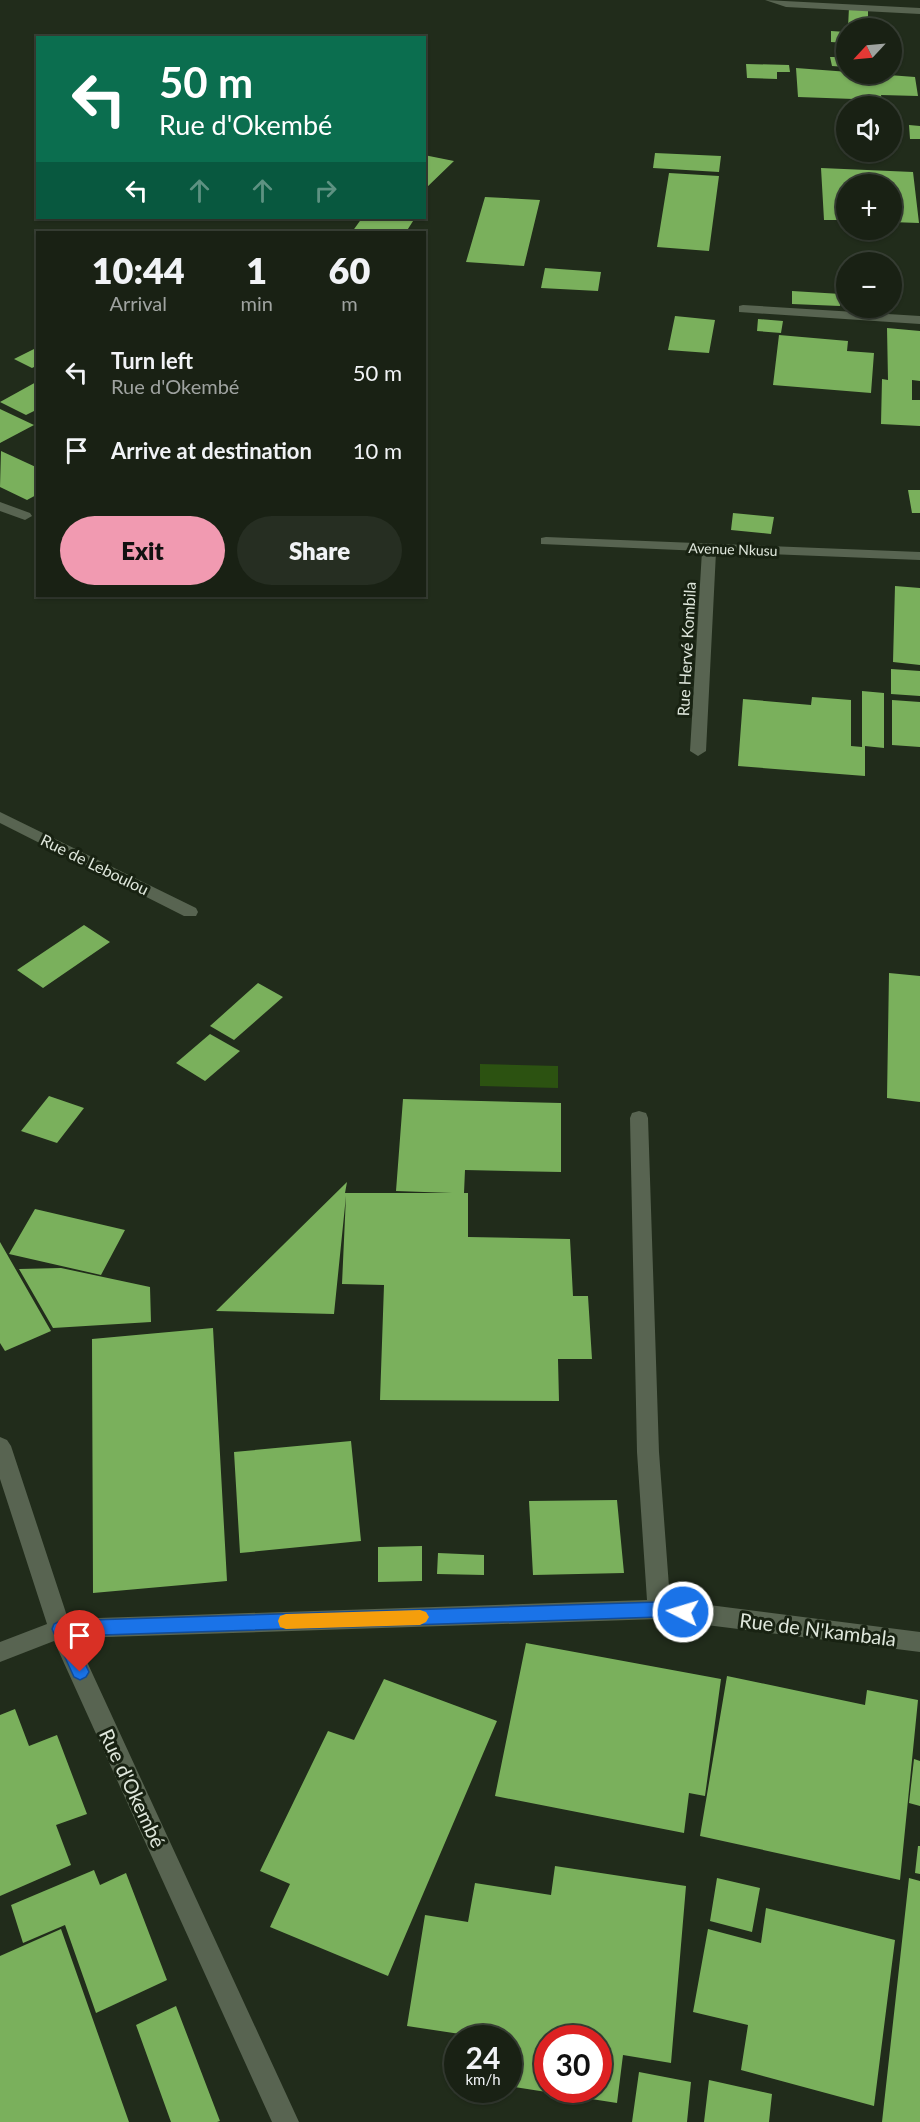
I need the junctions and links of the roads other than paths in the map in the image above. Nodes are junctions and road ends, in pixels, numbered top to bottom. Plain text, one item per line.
1 (770, 0) edge
2 (920, 11) edge
3 (743, 309) dead end
4 (920, 320) edge
5 (0, 506) edge
6 (25, 516) dead end
7 (546, 541) dead end
8 (709, 549) junction
9 (920, 556) edge
10 (698, 751) dead end
11 (0, 817) edge
12 (190, 912) dead end
13 (639, 1118) dead end
14 (0, 1446) edge
15 (659, 1609) junction
16 (60, 1629) junction
17 (920, 1642) edge
18 (0, 1652) edge
19 (286, 2122) edge

1 - 2 street
3 - 4 street
5 - 6 street
7 - 8 street, Avenue Nkusu
8 - 9 street, Avenue Nkusu
8 - 10 street, Rue Hervé Kombila
11 - 12 street, Rue de Leboulou
13 - 15 street
14 - 16 street, Rue d'Okembé
15 - 16 street, Rue de N'kambala
15 - 17 street, Rue de N'kambala
16 - 18 street, Rue de N'kambala
16 - 19 street, Rue d'Okembé

